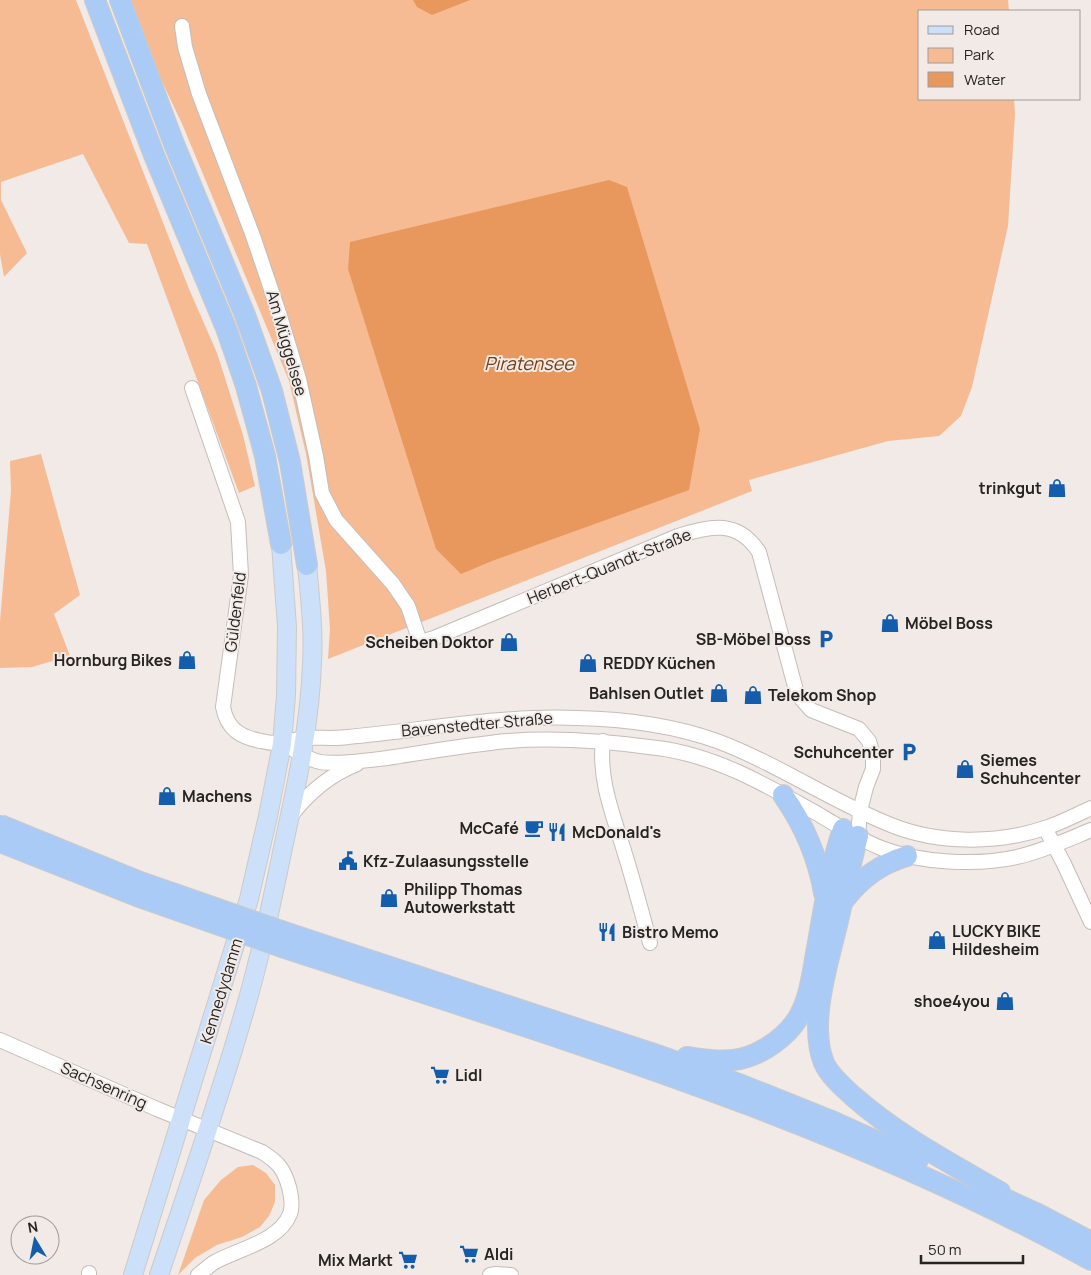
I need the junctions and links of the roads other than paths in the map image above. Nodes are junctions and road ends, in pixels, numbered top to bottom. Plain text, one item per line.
1 (95, 0) edge
2 (120, 0) edge
3 (182, 26) dead end
4 (192, 388) dead end
5 (281, 544) joint
6 (307, 565) joint
7 (420, 642) joint
8 (306, 738) junction
9 (603, 741) junction
10 (282, 744) junction
11 (302, 756) junction
12 (366, 761) junction
13 (784, 794) junction
14 (1091, 808) edge
15 (860, 810) junction
16 (290, 817) junction
17 (0, 826) edge
18 (1045, 828) junction
19 (1091, 830) edge
20 (851, 832) junction
21 (0, 842) edge
22 (1055, 846) junction
23 (906, 856) junction
24 (834, 902) junction
25 (1091, 922) edge
26 (287, 941) junction
27 (650, 943) dead end
28 (0, 1040) edge
29 (658, 1054) junction
30 (182, 1119) junction
31 (208, 1130) junction
32 (1038, 1214) junction
33 (1085, 1248) edge
34 (133, 1275) edge
35 (159, 1275) edge
36 (198, 1275) edge
37 (490, 1275) edge
38 (511, 1275) edge

1 - 5 highway
2 - 6 highway
3 - 7 street, Am Müggelsee
4 - 10 street, Güldenfeld
5 - 10 main road, Kennedydamm
6 - 8 main road, Kennedydamm
7 - 15 street, Herbert-Quandt-Straße
8 - 10 street, Bavenstedter Straße
8 - 11 main road, Kennedydamm
8 - 15 street, Bavenstedter Straße
9 - 12 street, Bavenstedter Straße
9 - 13 street, Bavenstedter Straße
9 - 27 street
10 - 11 street, Bavenstedter Straße
10 - 30 main road, Kennedydamm
11 - 12 street, Bavenstedter Straße
11 - 16 main road, Kennedydamm
12 - 16 street
13 - 20 street, Bavenstedter Straße
13 - 24 highway
14 - 18 street, Bavenstedter Straße
15 - 18 street, Bavenstedter Straße
15 - 20 street, Herbert-Quandt-Straße
16 - 31 main road, Kennedydamm
17 - 26 highway, bridge
18 - 22 street
19 - 22 street, Bavenstedter Straße
20 - 23 street, Bavenstedter Straße
20 - 24 highway
21 - 26 highway, bridge
22 - 23 street, Bavenstedter Straße
22 - 25 street
23 - 24 highway
24 - 29 highway
24 - 32 highway
26 - 29 highway
26 - 33 highway
28 - 30 street, Sachsenring
29 - 32 highway
30 - 31 street, Sachsenring
30 - 34 main road, Kennedydamm
31 - 35 main road, Kennedydamm
31 - 36 street, Sachsenring
32 - 33 highway
37 - 38 street

